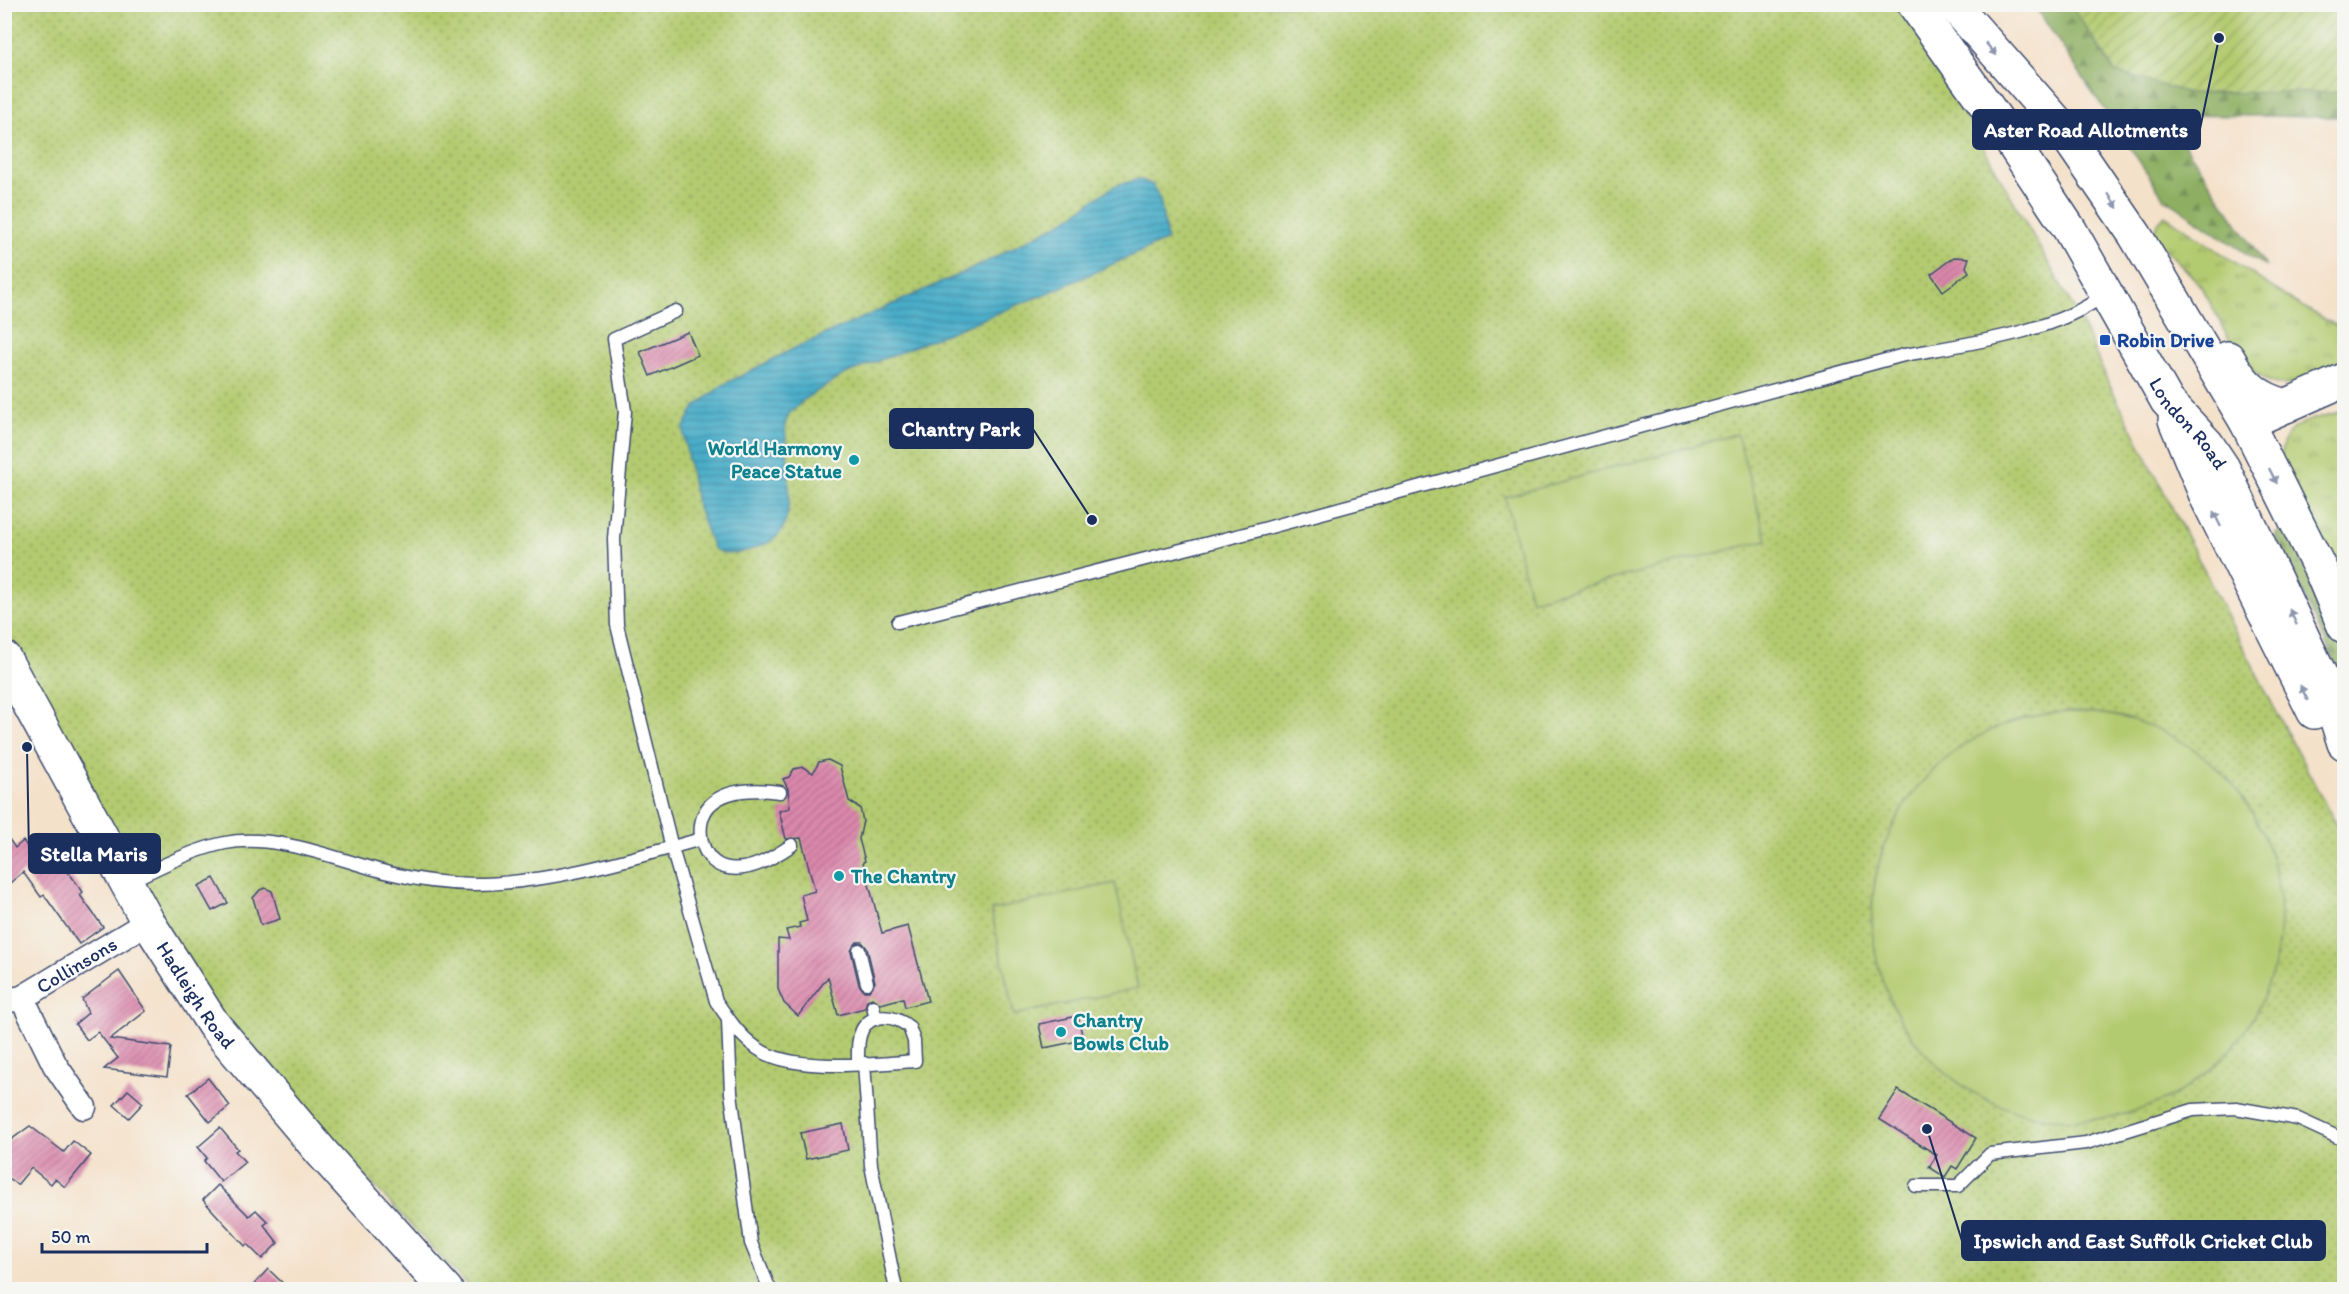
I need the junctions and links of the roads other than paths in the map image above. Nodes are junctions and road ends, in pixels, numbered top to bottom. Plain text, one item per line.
1 (1914, 4) edge
2 (1953, 4) edge
3 (2142, 246) junction
4 (2107, 292) junction
5 (676, 311) dead end
6 (2344, 380) edge
7 (2167, 401) junction
8 (2286, 406) junction
9 (2247, 423) junction
10 (2207, 444) junction
11 (898, 622) dead end
12 (2344, 626) edge
13 (4, 658) edge
14 (2344, 743) edge
15 (2344, 762) edge
16 (780, 792) dead end
17 (701, 839) junction
18 (792, 844) dead end
19 (672, 848) junction
20 (127, 883) junction
21 (148, 922) junction
22 (859, 950) dead end
23 (867, 983) dead end
24 (13, 1000) edge
25 (728, 1020) junction
26 (861, 1063) junction
27 (84, 1107) dead end
28 (2344, 1140) edge
29 (1916, 1186) dead end
30 (446, 1290) edge
31 (770, 1290) edge
32 (896, 1290) edge

1 - 4 main road, London Road
2 -> 3 main road
3 - 8 main road
3 - 9 main road
4 - 7 main road, London Road
4 - 11 lane
5 - 19 lane
6 - 8 main road
7 - 10 main road, London Road
15 -> 7 main road
8 - 9 main road
9 - 10 main road
9 -> 12 main road
14 -> 10 main road, London Road
13 - 20 main road, Hadleigh Road
16 - 17 lane
17 - 18 lane
17 - 19 lane
19 - 20 lane
19 - 25 lane
20 - 21 main road, Hadleigh Road
21 - 24 street, Collinsons
21 - 30 main road, Hadleigh Road
22 - 23 lane
24 - 27 street
25 - 26 lane
25 - 31 lane
26 - 26 lane
26 - 32 lane
28 - 29 lane

